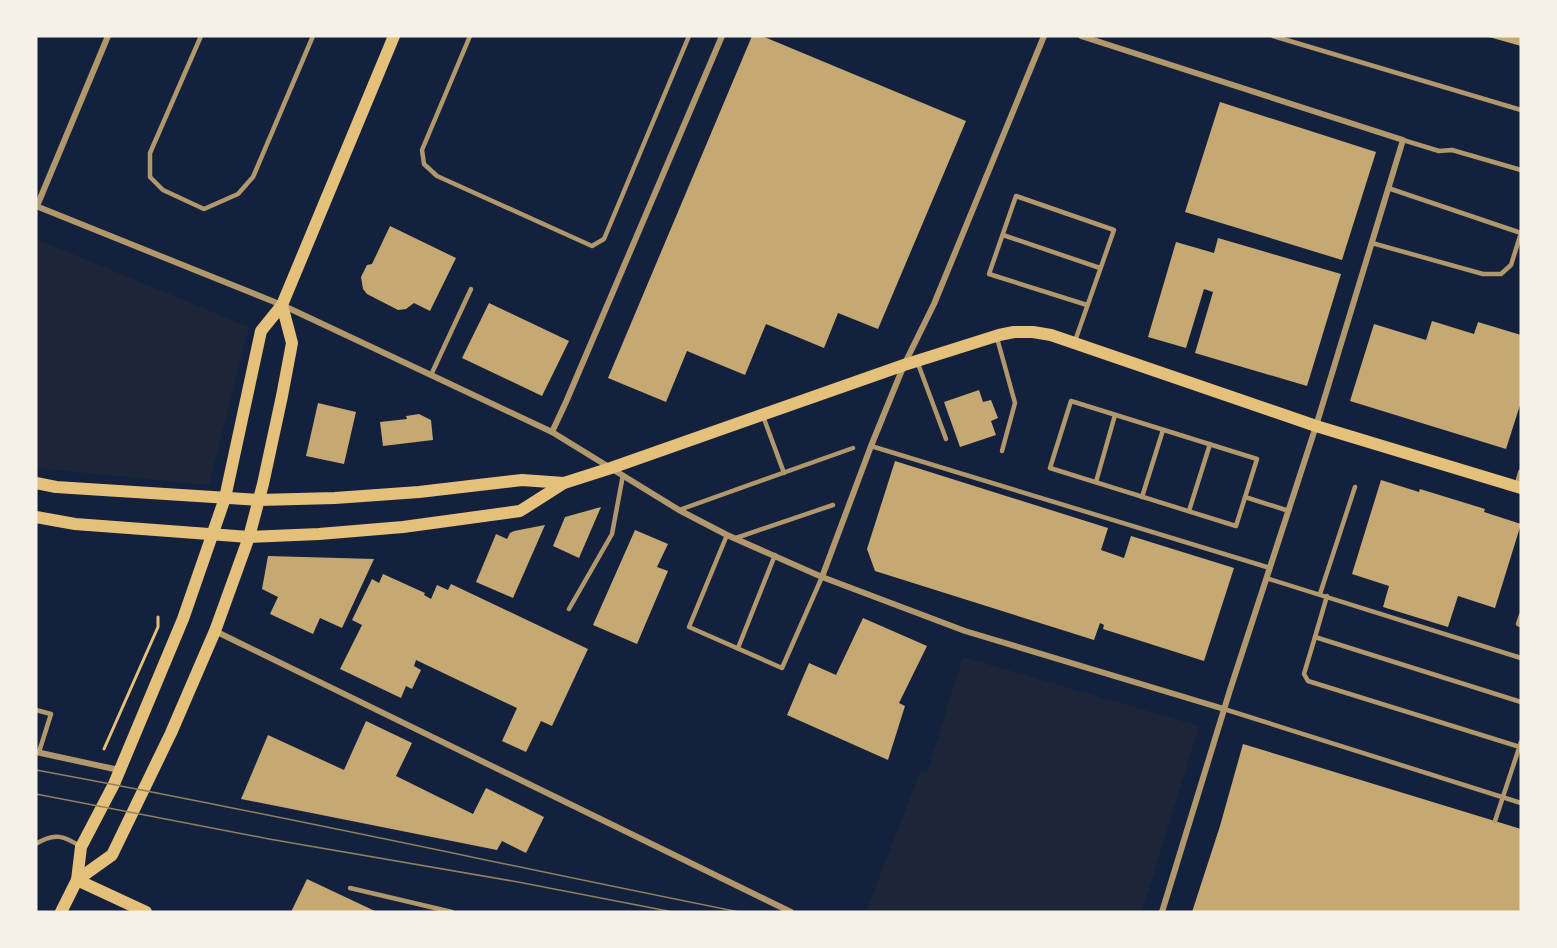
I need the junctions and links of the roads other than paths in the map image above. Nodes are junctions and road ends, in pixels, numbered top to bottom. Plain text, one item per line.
1 (108, 36) edge
2 (201, 36) edge
3 (313, 36) edge
4 (394, 36) edge
5 (470, 36) edge
6 (689, 36) edge
7 (722, 36) edge
8 (1044, 36) edge
9 (1081, 36) edge
10 (1273, 36) edge
11 (1521, 110) edge
12 (1403, 140) junction
13 (1521, 170) edge
14 (1388, 188) junction
15 (36, 206) edge
16 (1003, 235) junction
17 (1372, 243) junction
18 (1100, 268) junction
19 (471, 289) dead end
20 (282, 305) junction
21 (1088, 305) junction
22 (996, 336) junction
23 (1074, 344) junction
24 (911, 363) junction
25 (431, 375) junction
26 (763, 415) junction
27 (1115, 415) junction
28 (1316, 426) junction
29 (1163, 430) junction
30 (552, 432) junction
31 (946, 439) dead end
32 (1210, 444) junction
33 (871, 446) junction
34 (853, 448) dead end
35 (1002, 451) dead end
36 (611, 468) junction
37 (1521, 472) edge
38 (784, 473) junction
39 (623, 475) junction
40 (1096, 482) junction
41 (36, 483) edge
42 (564, 483) junction
43 (1355, 487) dead end
44 (1519, 488) edge
45 (1142, 497) junction
46 (1245, 497) junction
47 (225, 498) junction
48 (259, 500) junction
49 (833, 505) dead end
50 (679, 510) junction
51 (1189, 511) junction
52 (1289, 511) junction
53 (36, 517) edge
54 (212, 535) junction
55 (728, 535) junction
56 (249, 537) junction
57 (736, 538) junction
58 (775, 555) junction
59 (1269, 568) junction
60 (822, 577) junction
61 (1266, 578) junction
62 (1320, 594) junction
63 (1327, 596) junction
64 (569, 609) dead end
65 (1521, 615) edge
66 (1521, 625) edge
67 (215, 632) junction
68 (1315, 637) junction
69 (738, 648) junction
70 (1521, 658) edge
71 (1521, 702) edge
72 (1224, 709) junction
73 (36, 710) edge
74 (1520, 745) edge
75 (37, 752) edge
76 (119, 770) junction
77 (1504, 798) junction
78 (1521, 803) edge
79 (1496, 821) dead end
80 (36, 844) edge
81 (81, 847) junction
82 (77, 880) junction
83 (350, 888) dead end
84 (61, 912) edge
85 (146, 912) edge
86 (452, 912) edge
87 (791, 912) edge
88 (1162, 912) edge

1 - 15 street
2 - 3 lane
4 - 20 main road
5 - 6 lane
7 - 30 street
8 - 24 street
9 - 12 street
10 - 11 lane
12 - 13 lane
12 - 14 street
14 - 17 street
14 - 17 lane
15 - 20 street
16 - 18 lane
16 - 18 lane
16 - 21 lane
17 - 28 street
18 - 21 lane
19 - 25 lane
20 - 25 street
20 - 47 main road
20 - 48 main road
21 - 23 lane
22 - 23 main road
22 - 24 main road
22 - 35 lane
23 - 28 main road
24 - 26 main road
24 - 31 lane
24 - 33 street
25 - 30 street
26 - 36 main road
26 - 38 lane
27 - 29 lane
27 - 40 lane
27 - 40 lane
28 - 44 main road
28 - 52 street
29 - 32 lane
29 - 45 lane
30 - 36 street
32 - 46 lane
32 - 51 lane
33 - 59 lane
33 - 60 street
34 - 38 lane
36 - 39 street
36 - 42 main road
37 - 44 street
38 - 50 lane
39 - 50 street
39 - 64 lane
40 - 45 lane
41 - 47 main road
42 - 48 main road
42 - 56 main road
43 - 62 lane
45 - 51 lane
46 - 51 lane
46 - 52 lane
47 - 48 main road
47 - 54 main road
48 - 56 main road
49 - 57 lane
50 - 55 street
52 - 59 street
53 - 54 main road
54 - 56 main road
54 - 76 main road
55 - 57 street
55 - 69 lane
56 - 67 main road
57 - 58 street
58 - 60 street
58 - 69 lane
59 - 61 street
60 - 69 lane
60 - 72 street
61 - 62 lane
61 - 72 street
62 - 63 lane
63 - 68 lane
63 - 70 lane
65 - 66 lane
67 - 82 main road
67 - 87 street
68 - 71 lane
68 - 74 lane
72 - 77 lane
72 - 88 street
73 - 75 lane
74 - 77 lane
75 - 76 street
76 - 81 main road
77 - 78 lane
77 - 79 lane
80 - 81 lane
81 - 82 main road
82 - 84 main road
82 - 85 main road
83 - 86 lane

